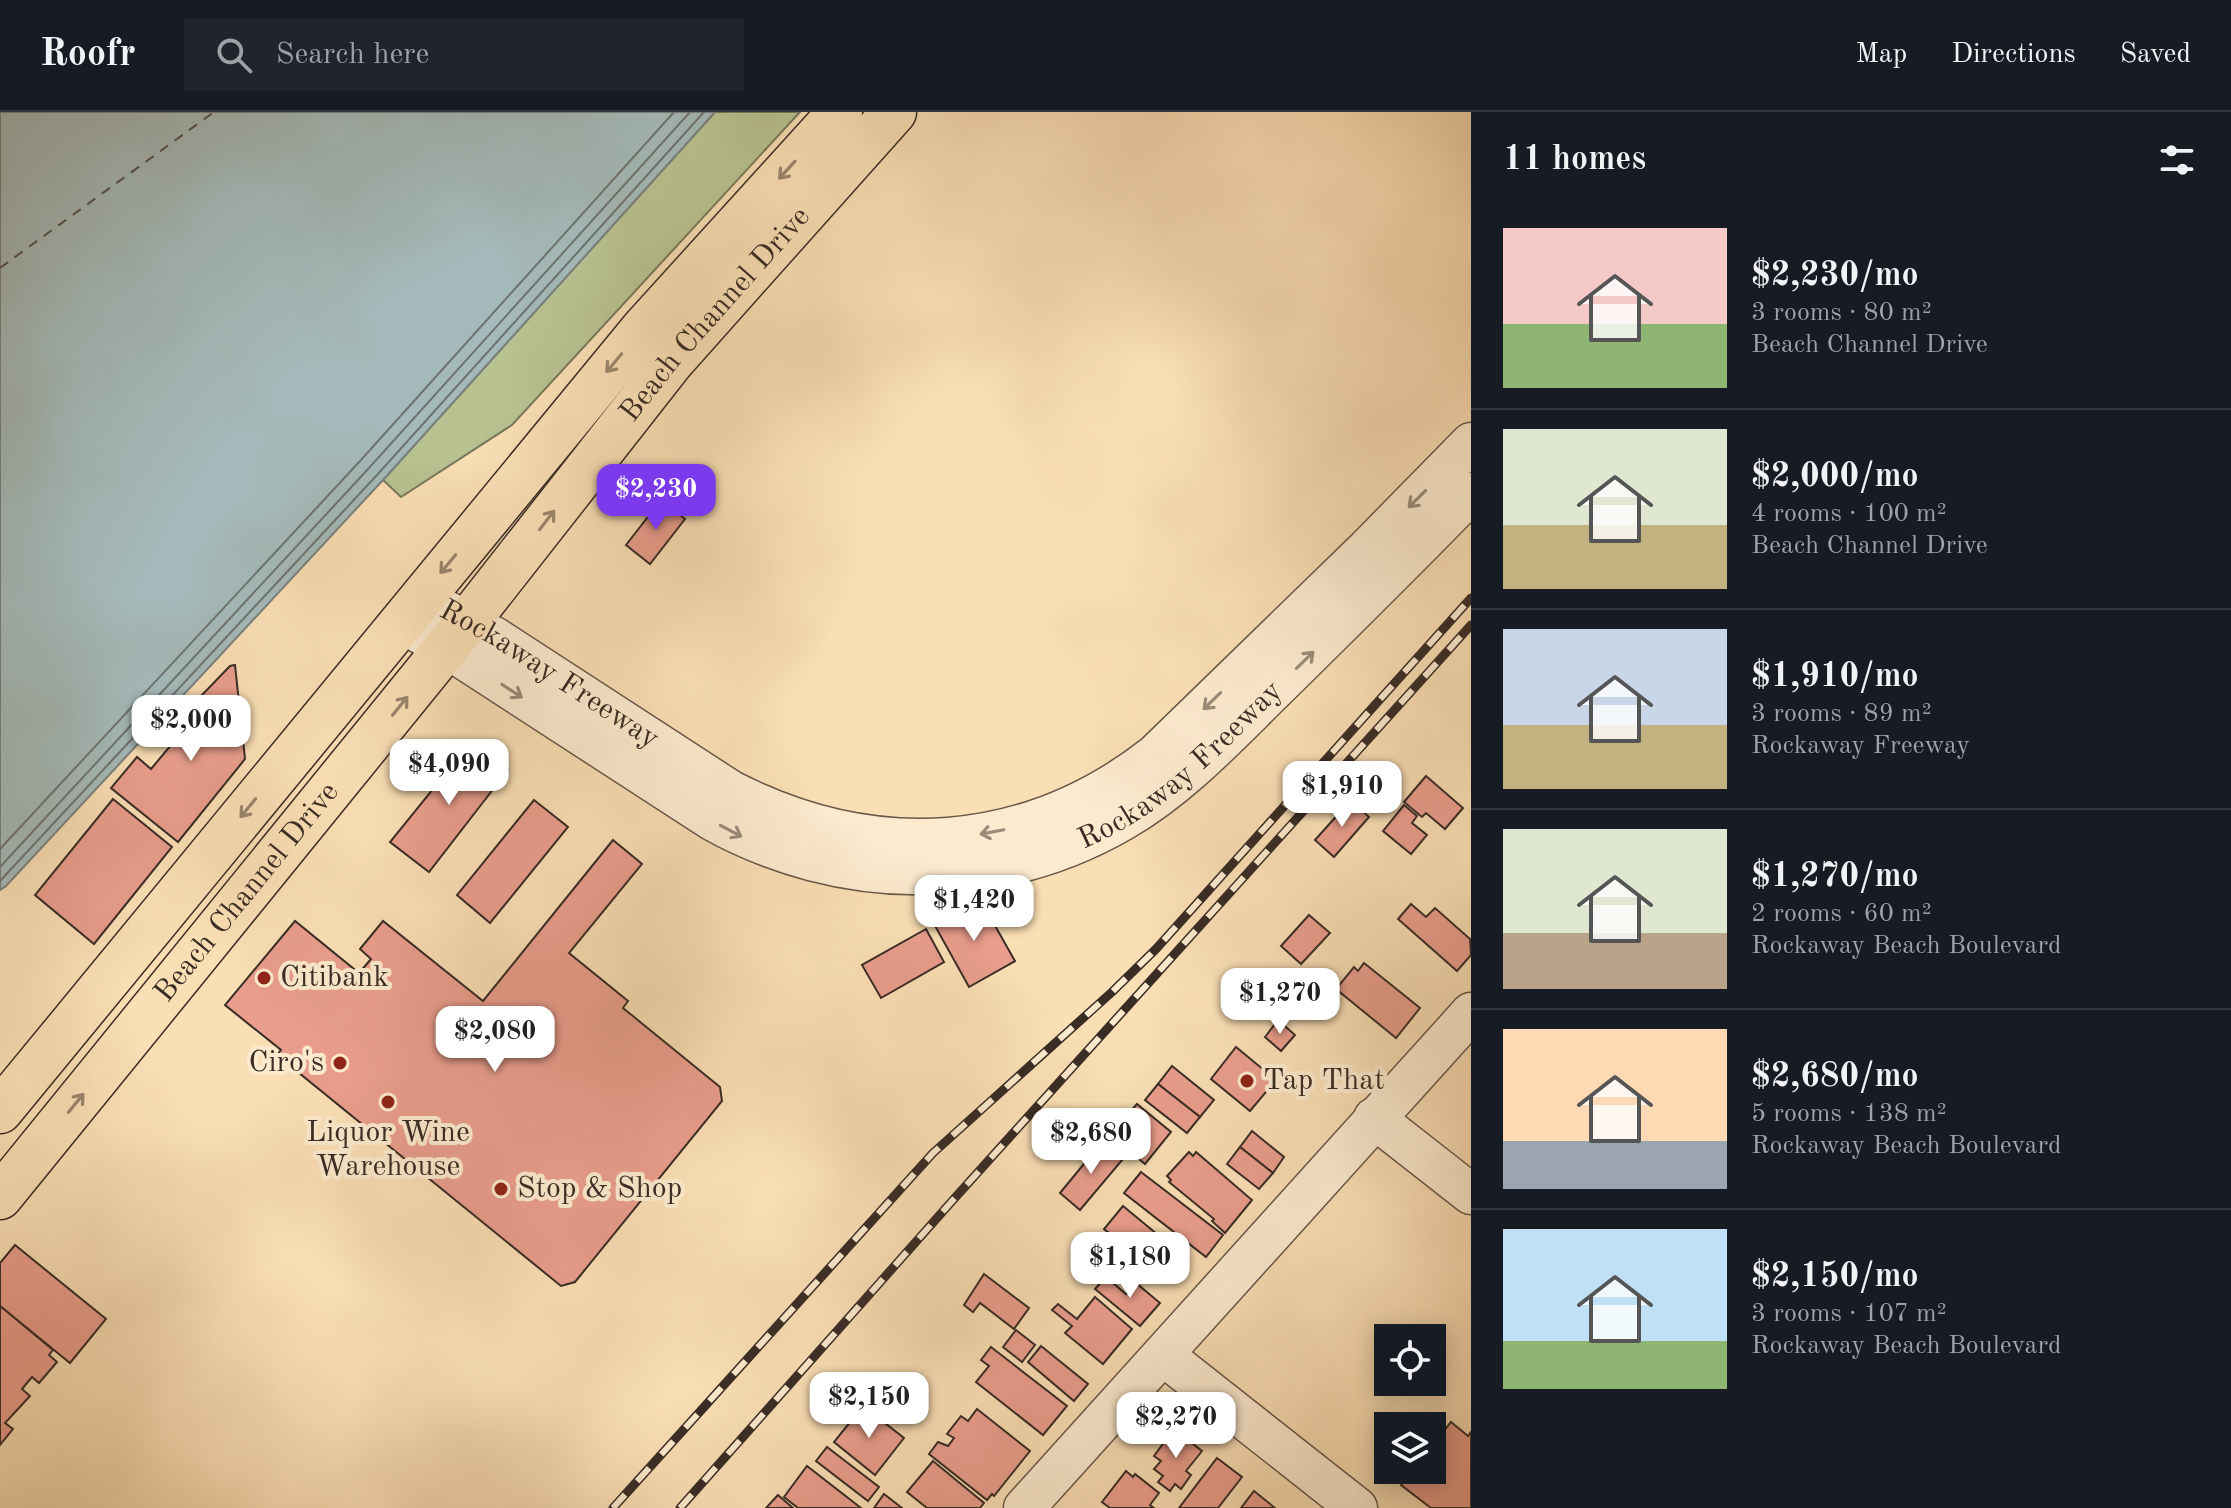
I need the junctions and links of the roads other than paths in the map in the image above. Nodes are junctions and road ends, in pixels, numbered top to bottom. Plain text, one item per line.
1 (840, 112) edge
2 (894, 112) edge
3 (1471, 443) edge
4 (1471, 493) edge
5 (410, 610) junction
6 (457, 634) junction
7 (1471, 1013) edge
8 (0, 1111) edge
9 (1374, 1118) junction
10 (1471, 1194) edge
11 (0, 1197) edge
12 (1163, 1355) junction
13 (1024, 1508) edge
14 (1357, 1508) edge

1 -> 5 main road, Beach Channel Drive
6 -> 2 main road, Beach Channel Drive
3 -> 6 street, Rockaway Freeway
6 -> 4 street, Rockaway Freeway
5 - 6 street, Rockaway Freeway
5 -> 8 main road, Beach Channel Drive
11 -> 6 main road, Beach Channel Drive
7 - 9 street
9 - 10 street
9 - 12 street
12 - 13 street
12 - 14 street

